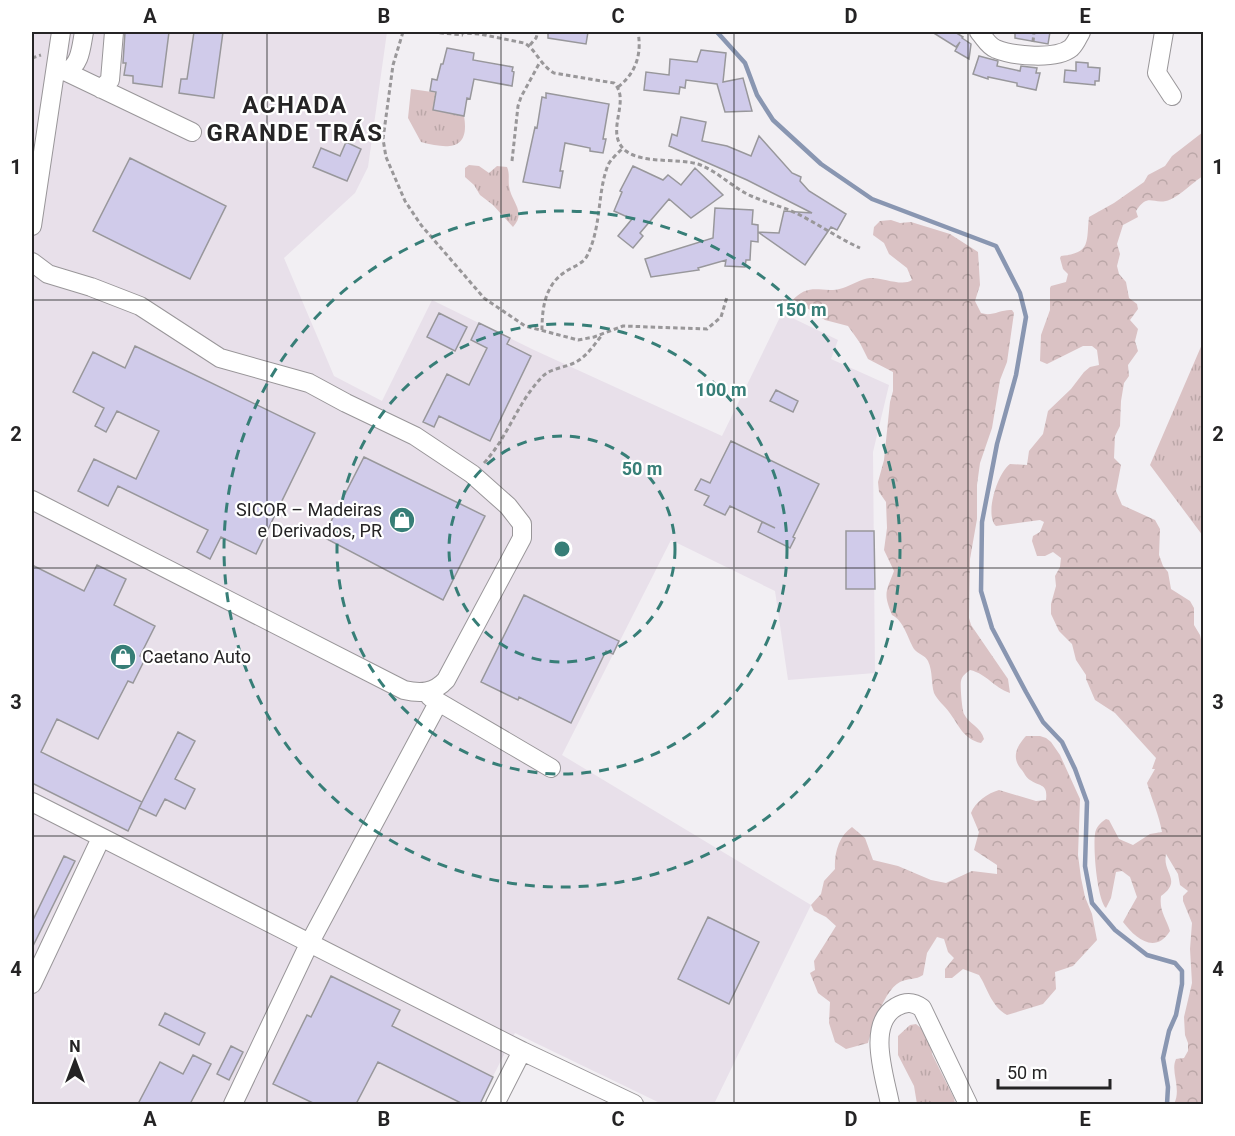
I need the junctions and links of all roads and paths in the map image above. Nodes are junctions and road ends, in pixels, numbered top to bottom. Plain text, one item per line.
1 (62, 32) edge
2 (84, 32) edge
3 (114, 32) edge
4 (403, 32) edge
5 (432, 32) edge
6 (460, 32) edge
7 (538, 32) edge
8 (638, 32) edge
9 (979, 32) edge
10 (1081, 32) edge
11 (1164, 32) edge
12 (480, 34) junction
13 (530, 45) junction
14 (540, 62) junction
15 (61, 70) junction
16 (618, 87) junction
17 (101, 89) junction
18 (1172, 96) dead end
19 (192, 132) dead end
20 (623, 148) junction
21 (512, 161) dead end
22 (32, 226) edge
23 (860, 248) dead end
24 (32, 262) edge
25 (727, 297) dead end
26 (542, 330) junction
27 (603, 333) junction
28 (472, 474) junction
29 (32, 500) edge
30 (431, 698) junction
31 (551, 768) dead end
32 (32, 802) edge
33 (101, 838) junction
34 (309, 944) junction
35 (32, 984) edge
36 (522, 1051) junction
37 (233, 1104) edge
38 (495, 1104) edge
39 (634, 1104) edge
40 (890, 1104) edge
41 (968, 1104) edge

1 - 15 street
2 - 15 street
3 - 17 street
4 - 26 path
5 - 12 path
6 - 12 path
7 - 13 path
8 - 16 path
9 - 10 street
11 - 18 street
12 - 13 path
13 - 14 path
14 - 16 path
14 - 21 path
15 - 17 street
15 - 22 street
16 - 20 path
17 - 19 street
20 - 23 path
20 - 26 path
24 - 28 street
25 - 27 path
26 - 27 path
27 - 28 path
28 - 30 street
29 - 30 street
30 - 31 street
30 - 34 street
32 - 33 street
33 - 34 street
33 - 35 street
34 - 36 street
34 - 37 street
36 - 38 street
36 - 39 street
40 - 41 street

